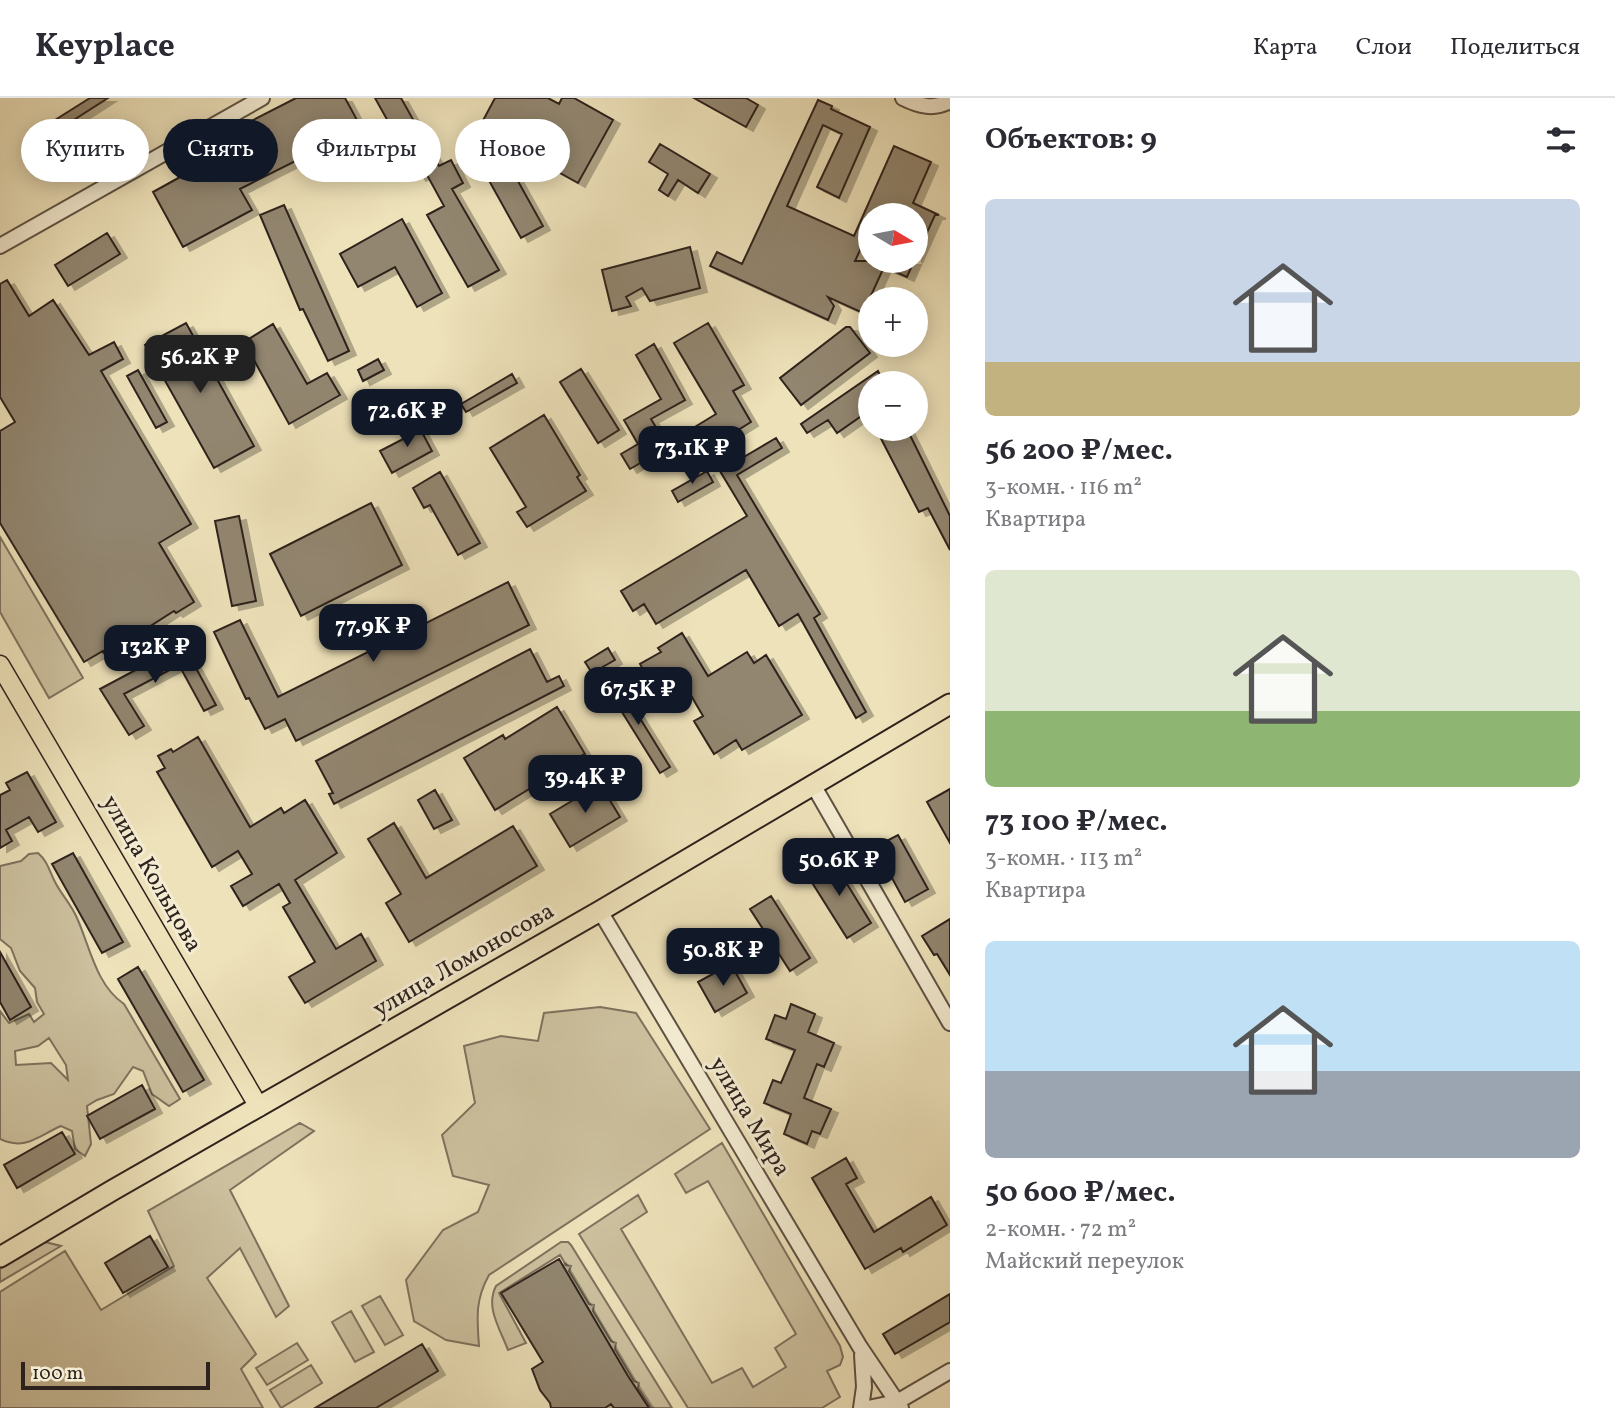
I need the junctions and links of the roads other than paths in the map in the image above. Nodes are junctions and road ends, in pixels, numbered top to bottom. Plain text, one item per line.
1 (262, 98) edge
2 (903, 98) edge
3 (950, 101) edge
4 (0, 246) edge
5 (0, 665) edge
6 (950, 704) edge
7 (812, 783) junction
8 (600, 911) junction
9 (950, 1023) edge
10 (258, 1107) junction
11 (0, 1257) edge
12 (860, 1347) junction
13 (950, 1371) edge
14 (899, 1405) edge
15 (861, 1408) edge
16 (868, 1408) edge

1 - 4 street
2 - 3 street
5 - 10 main road, улица Кольцова
6 - 7 highway, улица Ломоносова
7 - 8 highway, улица Ломоносова
7 - 9 street
8 - 10 highway, улица Ломоносова
8 - 12 street, улица Мира
10 - 11 highway, улица Ломоносова
12 - 14 street, улица Мира
12 - 15 street, улица Мира
13 - 14 street
14 - 16 street

